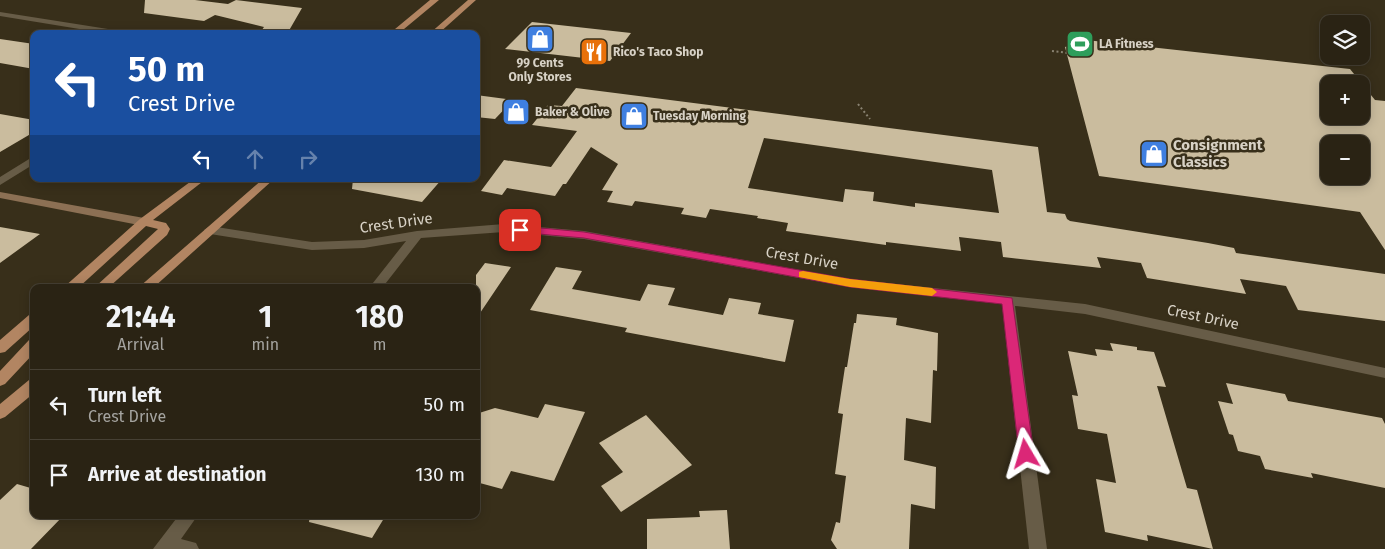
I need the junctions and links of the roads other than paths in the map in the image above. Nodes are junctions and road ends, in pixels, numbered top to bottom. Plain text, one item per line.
1 (435, 0) edge
2 (472, 0) edge
3 (0, 14) edge
4 (102, 30) edge
5 (397, 30) edge
6 (438, 30) edge
7 (30, 162) edge
8 (0, 182) edge
9 (197, 182) edge
10 (266, 182) edge
11 (0, 195) edge
12 (144, 222) junction
13 (210, 230) junction
14 (417, 235) junction
15 (74, 284) edge
16 (104, 284) edge
17 (149, 284) edge
18 (377, 284) edge
19 (1008, 301) junction
20 (30, 322) edge
21 (0, 348) edge
22 (30, 348) edge
23 (1385, 373) edge
24 (0, 380) edge
25 (30, 387) edge
26 (0, 413) edge
27 (187, 519) edge
28 (165, 546) edge
29 (190, 549) edge
30 (1038, 549) edge

1 - 5 main road
2 - 6 main road
3 - 4 street
7 - 8 street
9 - 12 main road
10 - 13 main road
11 - 12 street
12 - 15 main road
12 - 16 main road
13 - 14 street, Crest Drive
13 - 17 main road
14 - 18 street
14 - 19 street, Crest Drive
19 - 23 street, Crest Drive
19 - 30 street
20 - 21 main road
22 - 24 main road
25 - 26 main road
27 - 28 street
28 - 29 street

